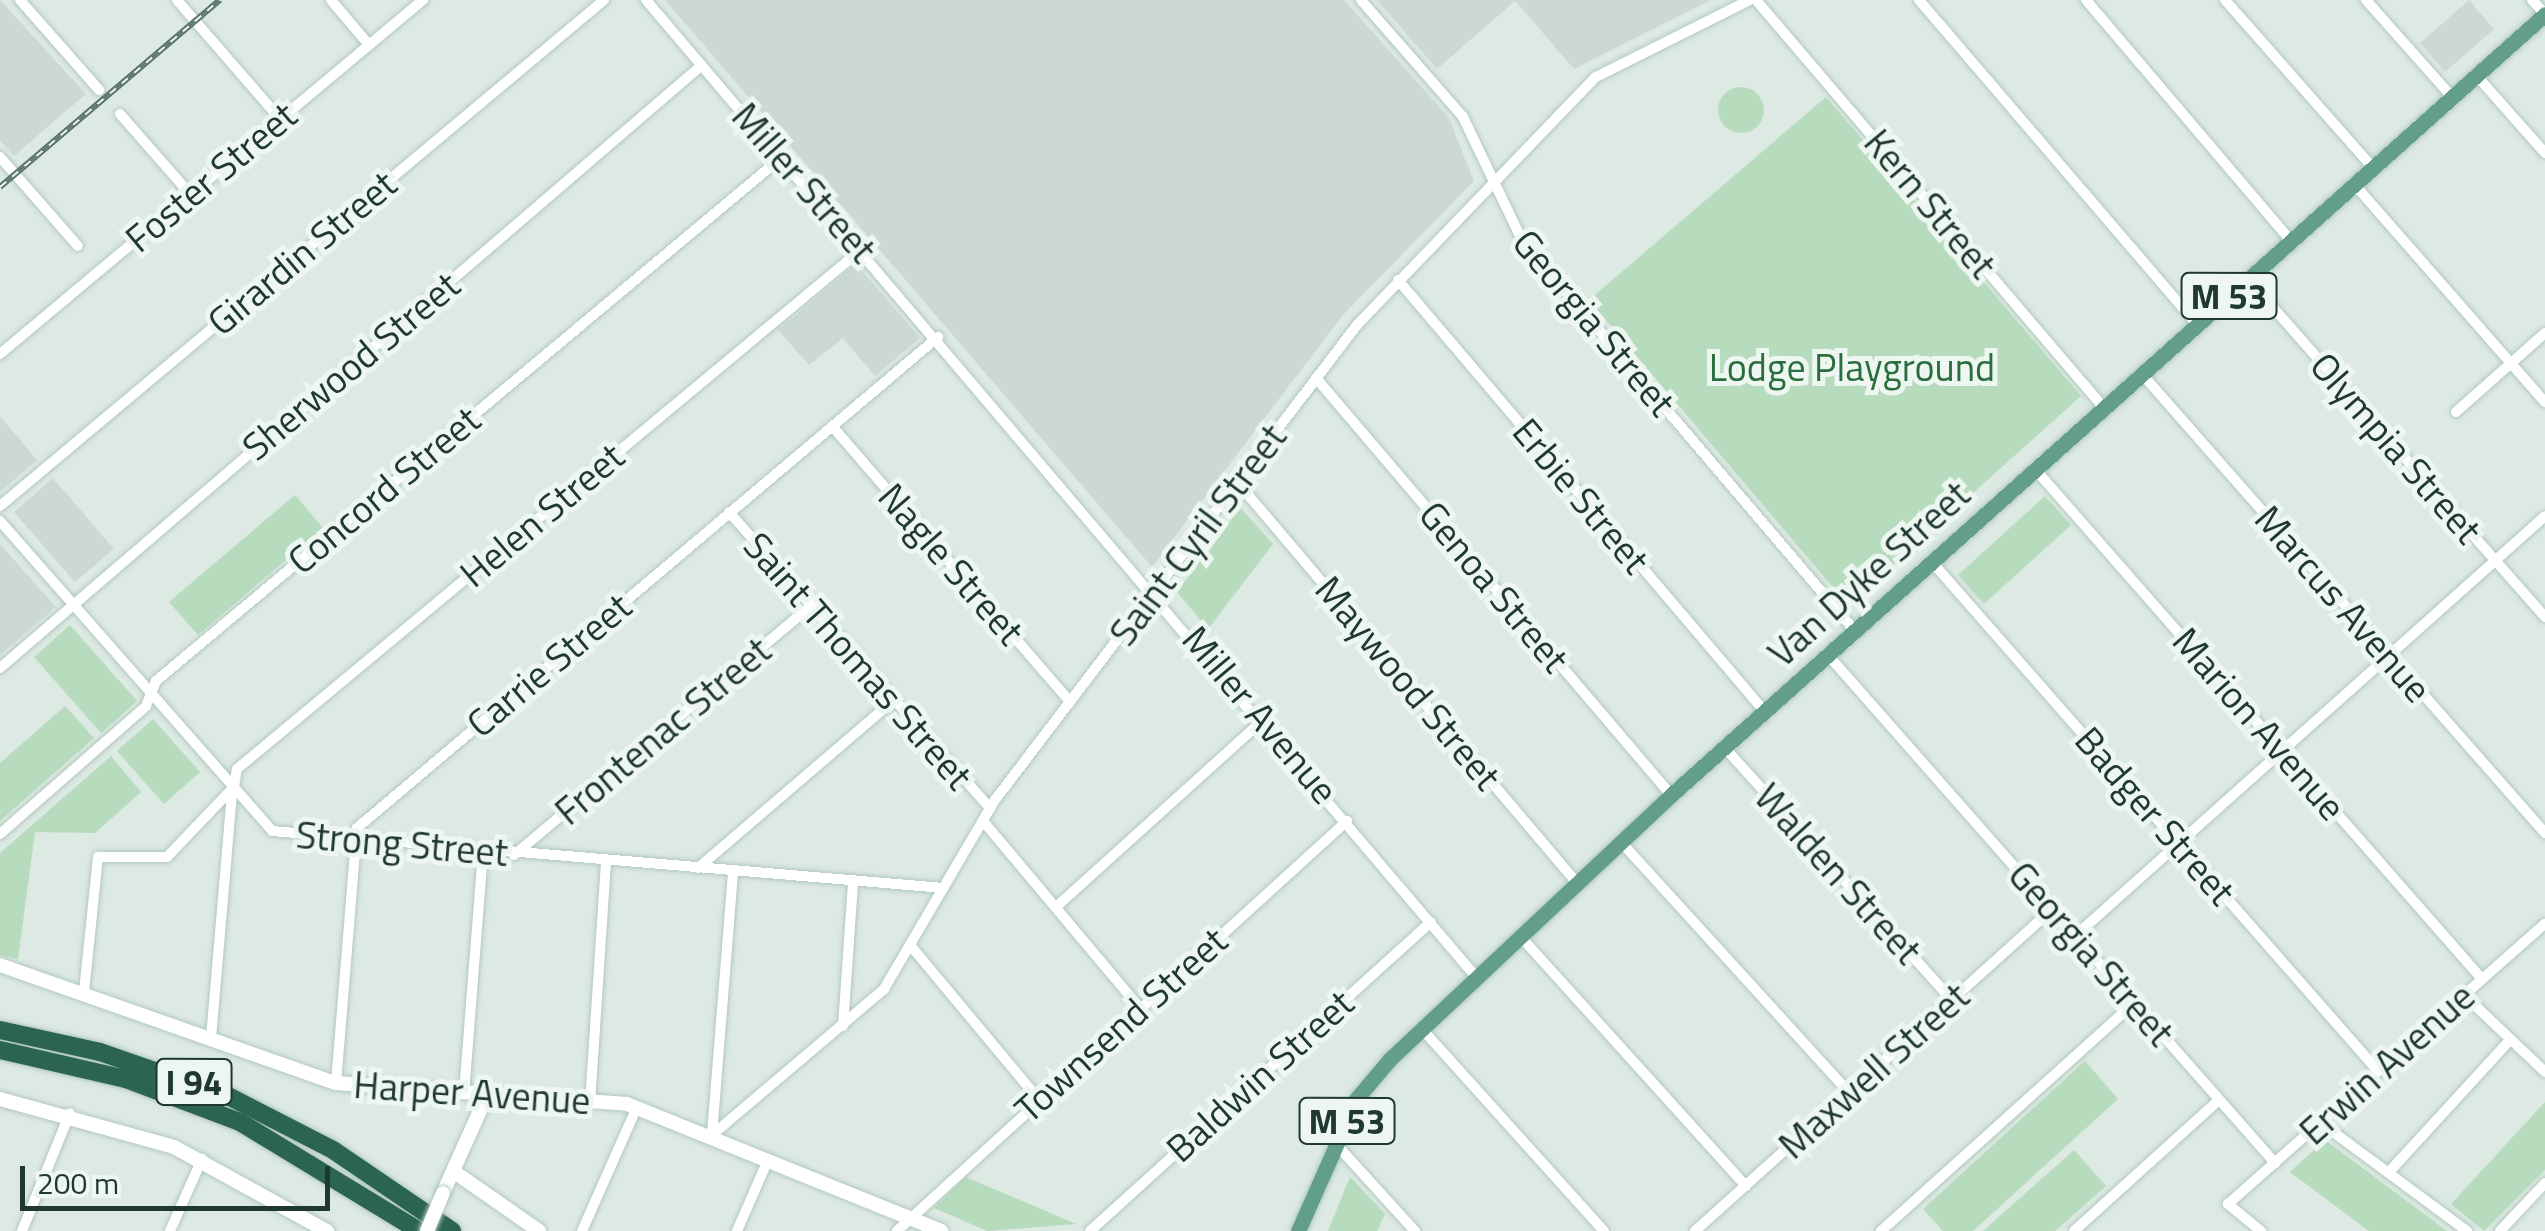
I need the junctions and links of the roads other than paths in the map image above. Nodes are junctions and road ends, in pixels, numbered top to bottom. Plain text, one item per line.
1 (20, 0) edge
2 (177, 0) edge
3 (331, 0) edge
4 (422, 0) edge
5 (604, 0) edge
6 (646, 0) edge
7 (1361, 0) edge
8 (1753, 0) edge
9 (1918, 0) edge
10 (2086, 0) edge
11 (2225, 0) edge
12 (2366, 0) edge
13 (2532, 0) edge
14 (2545, 14) edge
15 (369, 45) junction
16 (702, 65) junction
17 (2476, 75) junction
18 (100, 90) dead end
19 (2452, 97) junction
20 (120, 114) dead end
21 (280, 119) junction
22 (2545, 153) edge
23 (0, 157) edge
24 (782, 157) junction
25 (2372, 168) junction
26 (1490, 184) junction
27 (2354, 184) junction
28 (190, 194) junction
29 (2291, 241) junction
30 (78, 246) dead end
31 (862, 249) junction
32 (2248, 279) junction
33 (1398, 280) junction
34 (2197, 324) junction
35 (2545, 333) edge
36 (0, 336) edge
37 (938, 337) junction
38 (4, 350) edge
39 (2511, 364) junction
40 (962, 365) joint
41 (2142, 374) junction
42 (1316, 378) junction
43 (2545, 402) edge
44 (2104, 408) junction
45 (2456, 412) dead end
46 (832, 426) junction
47 (2036, 469) junction
48 (1238, 484) junction
49 (0, 506) edge
50 (729, 512) junction
51 (2545, 516) edge
52 (0, 521) edge
53 (2495, 561) junction
54 (1932, 562) junction
55 (1157, 591) junction
56 (71, 602) junction
57 (811, 606) junction
58 (2545, 617) edge
59 (1854, 631) junction
60 (1828, 654) junction
61 (2389, 656) junction
62 (0, 668) edge
63 (151, 694) junction
64 (893, 701) junction
65 (1070, 702) junction
66 (1765, 712) junction
67 (1264, 720) junction
68 (1724, 748) junction
69 (2282, 751) junction
70 (234, 787) junction
71 (1671, 796) junction
72 (990, 808) junction
73 (983, 821) junction
74 (1347, 821) junction
75 (0, 834) edge
76 (2545, 834) edge
77 (355, 840) junction
78 (1621, 842) junction
79 (2179, 844) junction
80 (483, 852) junction
81 (514, 855) junction
82 (606, 862) junction
83 (698, 868) junction
84 (733, 873) junction
85 (854, 882) junction
86 (1577, 882) junction
87 (944, 888) junction
88 (1056, 907) junction
89 (2052, 910) junction
90 (1431, 922) junction
91 (2545, 924) edge
92 (1520, 936) junction
93 (2075, 936) junction
94 (910, 946) junction
95 (0, 965) edge
96 (1476, 976) junction
97 (2482, 978) junction
98 (84, 992) junction
99 (2464, 995) junction
100 (1952, 1000) junction
101 (2134, 1003) junction
102 (1140, 1008) junction
103 (842, 1026) junction
104 (1422, 1029) junction
105 (0, 1030) edge
106 (211, 1038) junction
107 (2511, 1040) junction
108 (0, 1050) edge
109 (2378, 1071) junction
110 (2545, 1072) edge
111 (336, 1083) junction
112 (464, 1093) junction
113 (1849, 1093) junction
114 (487, 1095) junction
115 (0, 1100) edge
116 (1039, 1100) junction
117 (2218, 1100) junction
118 (590, 1103) junction
119 (637, 1107) junction
120 (70, 1113) junction
121 (2321, 1123) junction
122 (712, 1135) junction
123 (1336, 1144) junction
124 (202, 1159) junction
125 (768, 1160) junction
126 (2274, 1163) junction
127 (453, 1171) junction
128 (2389, 1172) junction
129 (2545, 1183) edge
130 (1746, 1186) junction
131 (908, 1218) junction
132 (22, 1231) edge
133 (170, 1231) edge
134 (327, 1231) edge
135 (423, 1231) edge
136 (452, 1231) edge
137 (539, 1231) edge
138 (582, 1231) edge
139 (737, 1231) edge
140 (897, 1231) edge
141 (941, 1231) edge
142 (1090, 1231) edge
143 (1298, 1231) edge
144 (1415, 1231) edge
145 (1604, 1231) edge
146 (1695, 1231) edge
147 (1881, 1231) edge
148 (2074, 1231) edge
149 (2261, 1231) edge
150 (2467, 1231) edge
151 (2500, 1231) edge

1 - 18 street
2 - 21 street
3 - 15 street
4 - 15 street, Foster Street
5 - 49 street, Girardin Street
6 - 16 street, Miller Street
7 - 26 street, Georgia Street
8 - 26 street, Saint Cyril Street
8 - 44 street, Kern Street
9 - 34 street
10 - 29 street
11 - 25 street
12 - 19 street
13 - 14 street
14 - 17 main road, Van Dyke Street / M 53
15 - 21 street, Foster Street
16 - 24 street, Miller Street
16 - 56 street, Sherwood Street
17 - 19 main road, Van Dyke Street / M 53
17 - 22 street
19 - 25 main road, Van Dyke Street / M 53
20 - 28 street
21 - 28 street, Foster Street
23 - 30 street
24 - 31 street, Miller Street
24 - 63 street, Concord Street
25 - 27 main road, Van Dyke Street / M 53
26 - 33 street, Saint Cyril Street
26 - 59 street, Georgia Street
27 - 29 main road, Van Dyke Street / M 53
27 - 39 street
28 - 38 street, Foster Street
29 - 32 main road, Van Dyke Street / M 53
31 - 37 street, Miller Street
31 - 70 street, Helen Street
32 - 34 main road, Van Dyke Street / M 53
32 - 53 street, Olympia Street
33 - 42 street, Saint Cyril Street
33 - 66 street, Erbie Street
34 - 41 main road, Van Dyke Street / M 53
35 - 39 street
36 - 38 street
37 - 40 street, Miller Street
37 - 46 street, Carrie Street
39 - 43 street
39 - 45 street
40 - 55 street, Miller Avenue
41 - 44 main road, Van Dyke Street / M 53
41 - 61 street, Marcus Avenue
42 - 48 street, Saint Cyril Street
42 - 71 street, Genoa Street
44 - 47 main road, Van Dyke Street / M 53
46 - 50 street, Carrie Street
46 - 65 street, Nagle Street
47 - 54 main road, Van Dyke Street / M 53
47 - 69 street, Marion Avenue
48 - 55 street, Saint Cyril Street
48 - 86 street, Maywood Street
50 - 57 street, Saint Thomas Street
50 - 77 street, Carrie Street
51 - 53 street
52 - 56 street, Strong Street
53 - 58 street, Olympia Street
53 - 61 street
54 - 59 main road, Van Dyke Street / M 53
54 - 79 street, Badger Street
55 - 65 street, Saint Cyril Street
55 - 67 street, Miller Avenue
56 - 62 street, Sherwood Street
56 - 63 street, Strong Street
57 - 64 street, Saint Thomas Street
57 - 81 street, Frontenac Street
59 - 60 main road, Van Dyke Street / M 53
60 - 66 main road, Van Dyke Street / M 53
60 - 89 street, Georgia Street
61 - 69 street
61 - 76 street, Marcus Avenue
63 - 70 street, Strong Street
63 - 75 street, Concord Street
64 - 72 street, Saint Thomas Street
64 - 83 street
65 - 72 street, Saint Cyril Street
66 - 68 main road, Van Dyke Street / M 53
67 - 74 street, Miller Avenue
67 - 88 street
68 - 71 main road, Van Dyke Street / M 53
68 - 100 street, Walden Street
69 - 79 street
69 - 97 street, Marion Avenue
70 - 77 street, Strong Street
70 - 98 street, Helen Street
70 - 106 street
71 - 78 main road, Van Dyke Street / M 53
72 - 73 street, Saint Cyril Street
73 - 87 street, Saint Cyril Street
73 - 88 street, Saint Thomas Street
74 - 90 street, Miller Avenue
74 - 102 street, Townsend Street
77 - 80 street, Strong Street
77 - 111 street
78 - 86 main road, Van Dyke Street / M 53
78 - 113 street
79 - 93 street
79 - 109 street, Badger Street
80 - 81 street, Strong Street
80 - 112 street
81 - 82 street, Strong Street
82 - 83 street, Strong Street
82 - 118 street
83 - 84 street, Strong Street
84 - 85 street, Strong Street
84 - 122 street
85 - 87 street, Strong Street
85 - 103 street
86 - 92 main road, Van Dyke Street / M 53
87 - 94 street, Saint Cyril Street
88 - 102 street, Saint Thomas Street
89 - 93 street, Georgia Street
89 - 100 street, Maxwell Street
90 - 96 street, Miller Avenue
90 - 142 street, Baldwin Street
91 - 97 street, Erwin Avenue
92 - 96 main road, Van Dyke Street / M 53
92 - 130 street
93 - 101 street, Georgia Street
94 - 103 street, Saint Cyril Street
94 - 116 street
95 - 98 street, Harper Avenue
96 - 104 main road, Van Dyke Street / M 53
97 - 99 street, Erwin Avenue
98 - 106 street, Harper Avenue
99 - 107 street
99 - 109 street, Erwin Avenue
100 - 113 street, Maxwell Street
101 - 117 street, Georgia Street
101 - 147 street
102 - 116 street, Townsend Street
103 - 122 street, Saint Cyril Street
104 - 123 main road, Van Dyke Street / M 53
104 - 145 street
105 - 136 highway, I 94
106 - 111 street, Harper Avenue
107 - 110 street
107 - 128 street
108 - 135 highway, I 94
109 - 121 street, Erwin Avenue
111 - 112 street, Harper Avenue
112 - 114 street, Harper Avenue
113 - 130 street, Maxwell Street
114 - 118 street, Harper Avenue
114 - 127 street
115 - 120 street
116 - 131 street, Townsend Street
117 - 126 street, Georgia Street
117 - 148 street
118 - 119 street, Harper Avenue
119 - 122 street, Harper Avenue
119 - 138 street
120 - 124 street
120 - 132 street
121 - 126 street, Erwin Avenue
121 - 128 street
122 - 125 street, Harper Avenue
123 - 143 main road, Van Dyke Street / M 53
123 - 144 street
124 - 133 street
124 - 134 street
125 - 131 street, Harper Avenue
125 - 139 street
126 - 149 street, Erwin Avenue
127 - 135 street, bridge
127 - 137 street
128 - 150 street
129 - 151 street
130 - 146 street, Maxwell Street
131 - 140 street, Townsend Street
131 - 141 street, Harper Avenue

